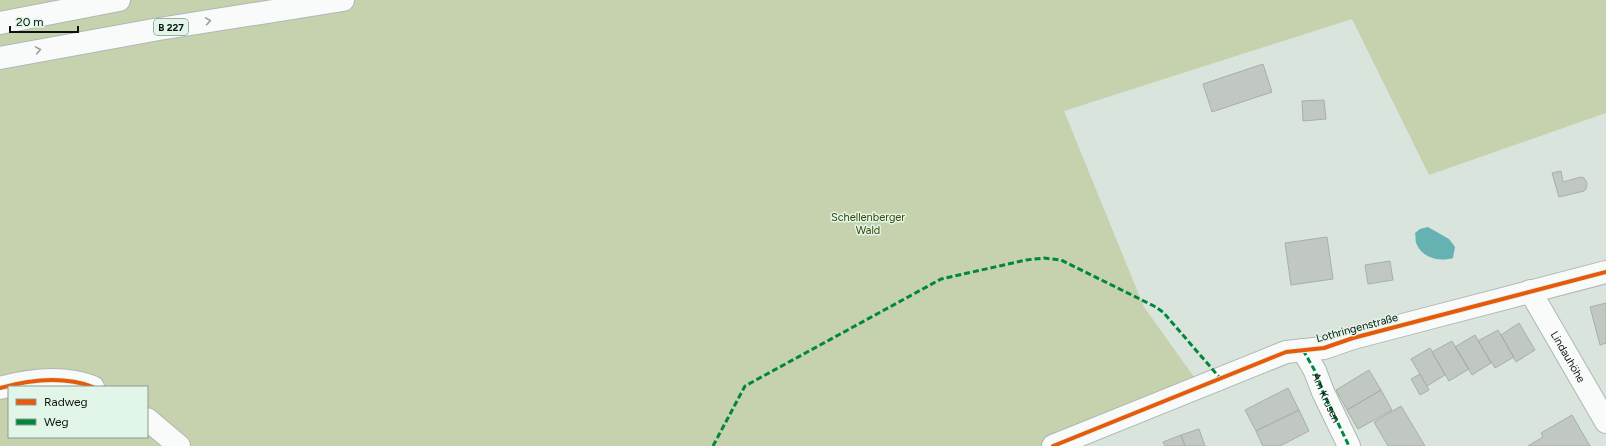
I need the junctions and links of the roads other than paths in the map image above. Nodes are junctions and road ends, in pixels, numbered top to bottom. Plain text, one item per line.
1 (119, 0) edge
2 (343, 0) edge
3 (0, 23) edge
4 (0, 58) edge
5 (1606, 272) edge
6 (1530, 291) junction
7 (1303, 350) junction
8 (88, 386) edge
9 (0, 388) edge
10 (148, 420) edge
11 (1606, 422) edge
12 (178, 446) edge
13 (1053, 446) edge
14 (1349, 446) edge

1 - 3 street
4 -> 2 street, B 227
5 - 6 street, Lothringenstraße
6 - 7 street, Lothringenstraße
6 - 11 street, Lindauhöhe
7 - 13 street, Lothringenstraße
7 - 14 street, Am Krusen
8 - 9 street
10 - 12 street

